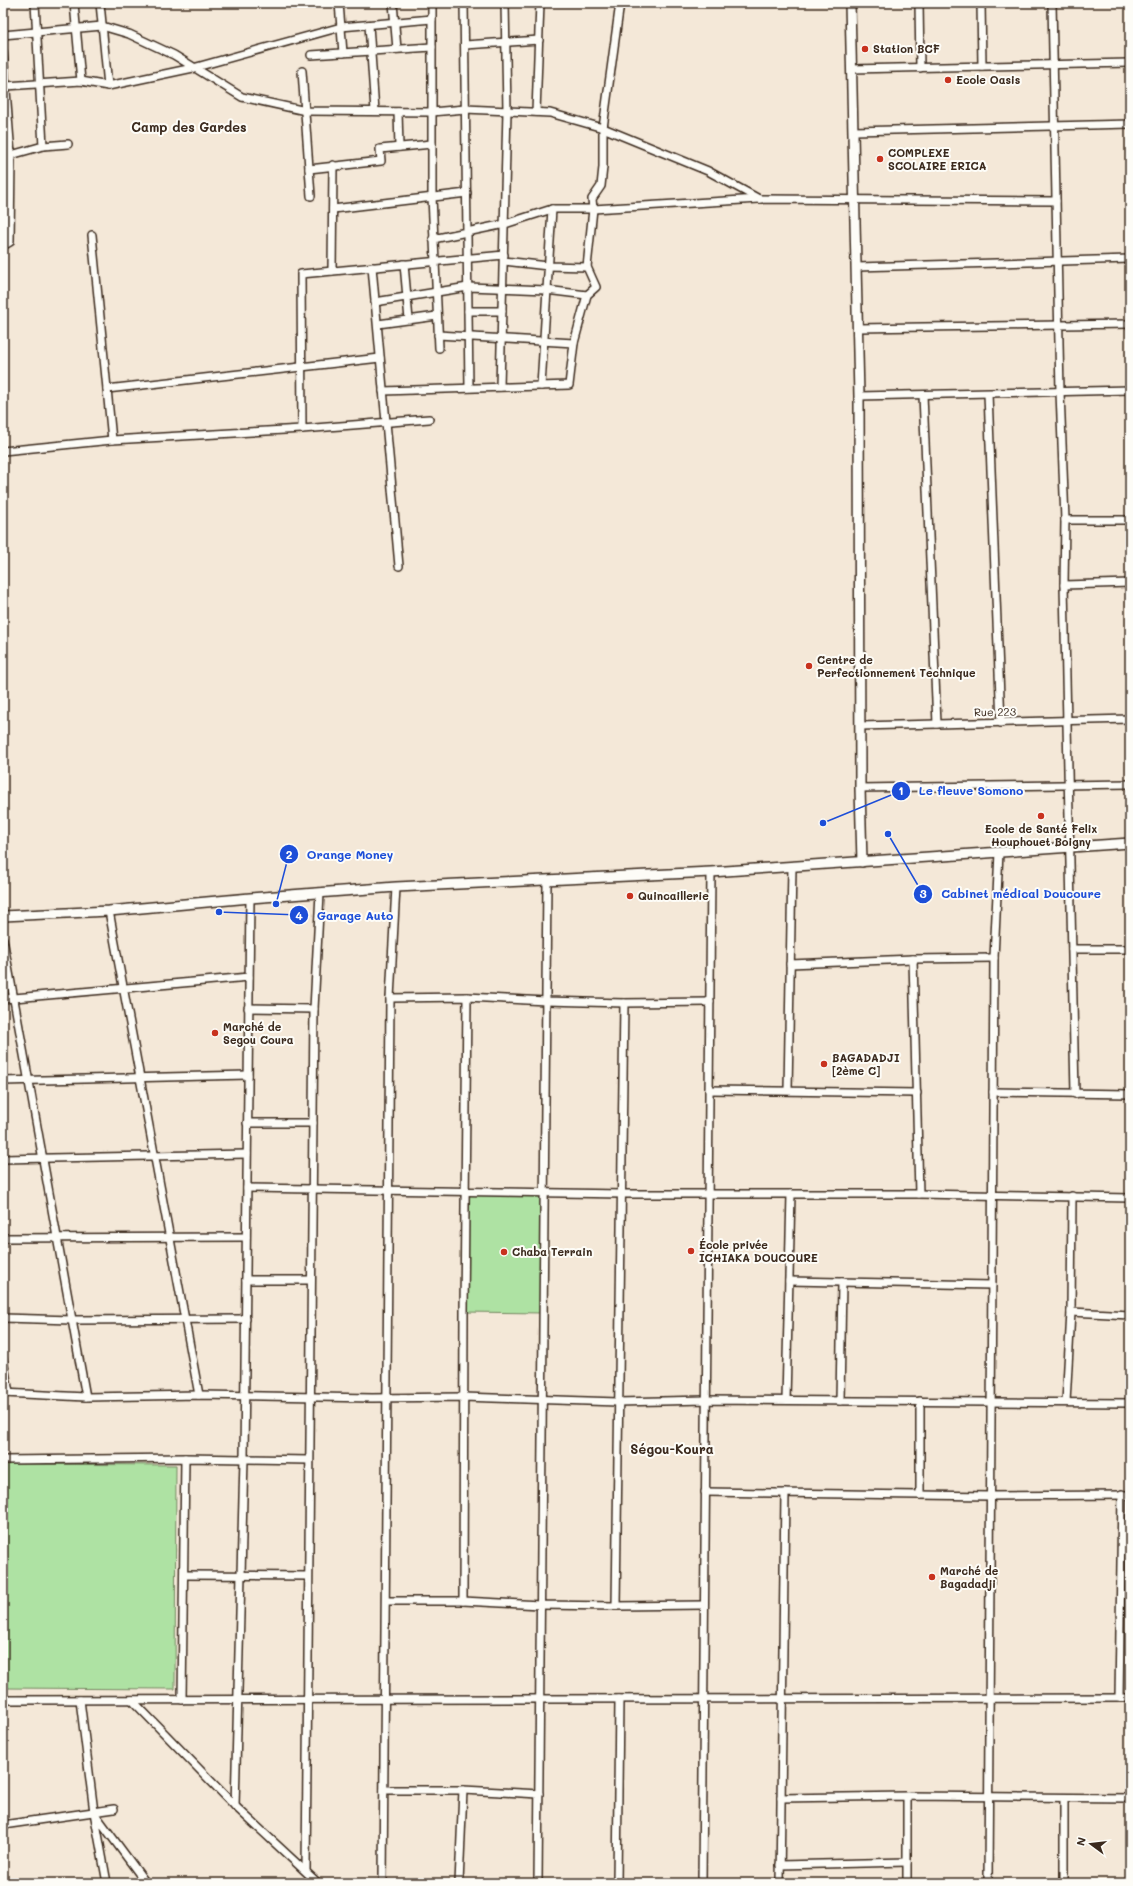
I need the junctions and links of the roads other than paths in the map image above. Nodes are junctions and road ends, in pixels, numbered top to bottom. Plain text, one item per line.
1 (35, 3) edge
2 (74, 3) edge
3 (100, 3) edge
4 (339, 3) edge
5 (394, 3) edge
6 (432, 3) edge
7 (464, 3) edge
8 (505, 3) edge
9 (540, 3) edge
10 (620, 3) edge
11 (850, 3) edge
12 (919, 3) edge
13 (981, 3) edge
14 (1052, 3) edge
15 (432, 19) junction
16 (395, 22) junction
17 (369, 24) junction
18 (102, 26) junction
19 (341, 27) junction
20 (77, 28) junction
21 (37, 32) junction
22 (3, 35) edge
23 (539, 40) junction
24 (505, 42) junction
25 (465, 45) junction
26 (432, 47) junction
27 (396, 49) junction
28 (371, 51) junction
29 (3, 52) edge
30 (343, 53) junction
31 (311, 55) dead end
32 (1130, 62) edge
33 (1054, 64) junction
34 (982, 66) junction
35 (193, 68) junction
36 (920, 68) junction
37 (852, 69) junction
38 (302, 71) dead end
39 (81, 81) junction
40 (40, 84) junction
41 (6, 86) junction
42 (108, 86) junction
43 (465, 109) junction
44 (306, 111) junction
45 (507, 111) junction
46 (375, 112) junction
47 (398, 112) junction
48 (432, 112) junction
49 (536, 112) junction
50 (1130, 124) edge
51 (1055, 126) junction
52 (603, 128) junction
53 (854, 131) junction
54 (68, 144) dead end
55 (432, 144) junction
56 (43, 146) junction
57 (400, 147) junction
58 (3, 155) edge
59 (11, 155) junction
60 (333, 165) junction
61 (309, 169) junction
62 (467, 193) junction
63 (311, 196) dead end
64 (432, 197) junction
65 (759, 199) junction
66 (855, 199) junction
67 (1056, 201) junction
68 (333, 209) junction
69 (552, 209) junction
70 (593, 209) junction
71 (505, 224) junction
72 (467, 232) junction
73 (92, 235) dead end
74 (433, 239) junction
75 (3, 246) edge
76 (504, 258) junction
77 (467, 259) junction
78 (1130, 259) edge
79 (1058, 261) junction
80 (434, 262) junction
81 (404, 264) junction
82 (548, 266) junction
83 (372, 267) junction
84 (587, 267) junction
85 (857, 267) junction
86 (332, 271) junction
87 (468, 287) junction
88 (503, 287) junction
89 (546, 290) junction
90 (435, 291) junction
91 (587, 295) junction
92 (407, 296) junction
93 (375, 302) junction
94 (468, 311) junction
95 (502, 311) junction
96 (437, 316) junction
97 (409, 320) junction
98 (378, 324) junction
99 (1130, 324) edge
100 (1059, 325) junction
101 (858, 328) junction
102 (438, 335) junction
103 (468, 336) junction
104 (502, 338) junction
105 (543, 340) junction
106 (574, 343) junction
107 (439, 348) dead end
108 (380, 358) junction
109 (301, 367) junction
110 (541, 386) junction
111 (500, 387) junction
112 (469, 388) junction
113 (107, 389) junction
114 (1130, 390) edge
115 (383, 391) junction
116 (1060, 392) junction
117 (988, 394) junction
118 (923, 395) junction
119 (859, 396) junction
120 (429, 419) dead end
121 (386, 422) junction
122 (302, 429) junction
123 (112, 440) junction
124 (3, 451) edge
125 (1065, 520) junction
126 (1130, 520) edge
127 (398, 566) dead end
128 (1130, 583) edge
129 (1064, 585) junction
130 (1130, 719) edge
131 (1067, 720) junction
132 (1001, 723) junction
133 (937, 724) junction
134 (860, 726) junction
135 (1068, 784) junction
136 (1130, 784) edge
137 (860, 788) junction
138 (1130, 843) edge
139 (1070, 847) junction
140 (998, 852) junction
141 (862, 862) junction
142 (792, 867) junction
143 (711, 872) junction
144 (547, 880) junction
145 (396, 887) junction
146 (320, 893) junction
147 (250, 898) junction
148 (109, 911) junction
149 (3, 916) edge
150 (3, 939) edge
151 (1072, 949) junction
152 (1130, 949) edge
153 (994, 958) junction
154 (913, 959) junction
155 (790, 964) junction
156 (249, 977) junction
157 (122, 988) junction
158 (467, 997) junction
159 (14, 998) junction
160 (390, 998) junction
161 (3, 999) edge
162 (546, 1001) junction
163 (710, 1002) junction
164 (624, 1003) junction
165 (248, 1008) junction
166 (314, 1009) junction
167 (248, 1075) junction
168 (139, 1078) junction
169 (28, 1080) junction
170 (3, 1081) edge
171 (709, 1090) junction
172 (788, 1090) junction
173 (993, 1092) junction
174 (917, 1093) junction
175 (1075, 1094) junction
176 (1130, 1094) edge
177 (247, 1123) junction
178 (313, 1123) junction
179 (247, 1154) junction
180 (154, 1157) junction
181 (43, 1158) junction
182 (3, 1159) edge
183 (247, 1188) junction
184 (312, 1188) junction
185 (389, 1190) junction
186 (465, 1192) junction
187 (544, 1193) junction
188 (708, 1193) junction
189 (622, 1194) junction
190 (791, 1194) junction
191 (919, 1194) junction
192 (992, 1196) junction
193 (1072, 1196) junction
194 (1130, 1198) edge
195 (246, 1237) junction
196 (3, 1238) edge
197 (57, 1238) junction
198 (169, 1238) junction
199 (246, 1280) junction
200 (311, 1280) junction
201 (789, 1281) junction
202 (842, 1282) junction
203 (992, 1285) junction
204 (1071, 1312) junction
205 (1130, 1315) edge
206 (3, 1318) edge
207 (184, 1319) junction
208 (246, 1319) junction
209 (72, 1320) junction
210 (3, 1360) edge
211 (6, 1393) edge
212 (199, 1395) junction
213 (245, 1396) junction
214 (86, 1397) junction
215 (310, 1397) junction
216 (463, 1397) junction
217 (387, 1398) junction
218 (542, 1400) junction
219 (706, 1400) junction
220 (786, 1400) junction
221 (840, 1400) junction
222 (920, 1401) junction
223 (618, 1402) junction
224 (991, 1402) junction
225 (1066, 1402) junction
226 (1130, 1403) edge
227 (185, 1458) junction
228 (244, 1459) junction
229 (3, 1460) edge
230 (309, 1460) junction
231 (705, 1492) junction
232 (785, 1493) junction
233 (920, 1495) junction
234 (1126, 1495) edge
235 (990, 1496) junction
236 (184, 1575) junction
237 (242, 1576) junction
238 (308, 1576) junction
239 (386, 1601) junction
240 (463, 1601) junction
241 (540, 1605) junction
242 (704, 1605) junction
243 (616, 1606) junction
244 (989, 1698) junction
245 (1119, 1698) junction
246 (1130, 1698) edge
247 (541, 1699) junction
248 (618, 1699) junction
249 (703, 1699) junction
250 (782, 1699) junction
251 (3, 1700) edge
252 (80, 1700) junction
253 (132, 1700) junction
254 (182, 1700) junction
255 (238, 1700) junction
256 (306, 1700) junction
257 (384, 1700) junction
258 (384, 1790) junction
259 (463, 1790) junction
260 (539, 1794) junction
261 (907, 1796) junction
262 (781, 1798) junction
263 (988, 1798) junction
264 (1064, 1798) junction
265 (1130, 1798) edge
266 (235, 1806) junction
267 (114, 1809) dead end
268 (94, 1812) junction
269 (3, 1825) edge
270 (907, 1862) junction
271 (780, 1865) junction
272 (306, 1872) junction
273 (107, 1883) edge
274 (146, 1883) edge
275 (318, 1883) edge
276 (383, 1883) edge
277 (459, 1883) edge
278 (538, 1883) edge
279 (617, 1883) edge
280 (702, 1883) edge
281 (780, 1883) edge
282 (907, 1883) edge
283 (988, 1883) edge
284 (1064, 1883) edge

1 - 21 street
2 - 20 street
3 - 18 street
4 - 19 street
5 - 16 street
6 - 15 street
7 - 25 street
8 - 24 street
9 - 23 street
10 - 52 street
11 - 37 street
12 - 36 street
13 - 34 street
14 - 33 street
15 - 16 street
15 - 26 street
16 - 17 street
16 - 27 street
17 - 19 street
17 - 28 street
18 - 20 street
18 - 35 street
18 - 42 street
19 - 30 street
19 - 35 street
20 - 21 street
20 - 39 street
21 - 22 street
21 - 40 street
23 - 24 street
23 - 49 street
24 - 25 street
24 - 45 street
25 - 43 street
26 - 27 street
26 - 48 street
27 - 28 street
28 - 30 street
28 - 46 street
29 - 41 street
30 - 31 street
32 - 33 street
33 - 34 street
33 - 51 street
34 - 36 street
35 - 42 street
35 - 44 street
36 - 37 street
37 - 53 street
38 - 44 street
39 - 40 street
39 - 42 street
40 - 41 street
40 - 56 street
41 - 59 street
43 - 45 street
43 - 48 street
43 - 62 street
44 - 46 street
44 - 61 street
45 - 49 street
45 - 71 street
46 - 47 street
47 - 48 street
47 - 57 street
48 - 55 street
49 - 52 street
50 - 51 street
51 - 53 street
51 - 67 street
52 - 65 street
52 - 70 street
53 - 66 street
54 - 56 street
55 - 57 street
55 - 64 street
56 - 59 street
57 - 60 street
58 - 59 street
59 - 75 street
60 - 61 street
60 - 68 street
61 - 63 street
62 - 64 street
62 - 72 street
64 - 68 street
64 - 74 street
65 - 66 street
65 - 70 street
66 - 67 street
66 - 85 street
67 - 79 street
68 - 86 street
69 - 70 street
69 - 71 street
69 - 82 street
70 - 84 street
71 - 72 street
71 - 76 street
72 - 74 street
72 - 77 street
73 - 113 street
74 - 80 street
76 - 77 street
76 - 82 street
76 - 88 street
77 - 80 street
77 - 87 street
78 - 79 street
79 - 85 street
79 - 100 street
80 - 81 street
80 - 90 street
81 - 83 street
81 - 92 street
82 - 84 street
82 - 89 street
83 - 86 street
83 - 93 street
84 - 91 street
85 - 101 street
86 - 109 street
87 - 88 street
87 - 90 street
87 - 94 street
88 - 89 street
88 - 95 street
89 - 91 street
89 - 105 street
90 - 92 street
90 - 96 street
91 - 106 street
92 - 93 street
92 - 97 street
93 - 98 street
94 - 95 street
94 - 103 street
95 - 104 street
96 - 97 street
96 - 102 street
97 - 98 street
98 - 108 street
99 - 100 street
100 - 101 street
100 - 116 street
101 - 119 street
102 - 103 street
102 - 107 street
103 - 104 street
103 - 112 street
104 - 105 street
104 - 111 street
105 - 106 street
105 - 110 street
106 - 110 street
108 - 109 street
108 - 115 street
109 - 113 street
109 - 122 street
110 - 111 street
111 - 112 street
112 - 115 street
113 - 123 street
114 - 116 street
115 - 121 street
116 - 117 street
116 - 125 street
117 - 118 street
117 - 132 street
118 - 119 street
118 - 133 street
119 - 134 street
120 - 121 street
121 - 122 street
121 - 127 street
122 - 123 street
123 - 124 street
125 - 126 street
125 - 129 street
128 - 129 street
129 - 131 street
130 - 131 street, Rue 223
131 - 132 street, Rue 223
131 - 135 street
132 - 133 street, Rue 223
133 - 134 street, Rue 223
134 - 137 street
135 - 136 street
135 - 137 street
135 - 139 street
137 - 141 street
138 - 139 street
139 - 140 street
139 - 151 street
140 - 141 street
140 - 153 street
141 - 142 street
142 - 143 street
142 - 155 street
143 - 144 street
143 - 163 street
144 - 145 street
144 - 162 street
145 - 146 street
145 - 160 street
146 - 147 street
146 - 166 street
147 - 148 street
147 - 156 street
148 - 149 street
148 - 157 street
150 - 159 street
151 - 152 street
151 - 175 street
153 - 154 street
153 - 173 street
154 - 155 street
154 - 174 street
155 - 172 street
156 - 157 street
156 - 165 street
157 - 159 street
157 - 168 street
158 - 160 street
158 - 162 street
158 - 186 street
159 - 161 street
159 - 169 street
160 - 185 street
162 - 164 street
162 - 187 street
163 - 164 street
163 - 171 street
164 - 189 street
165 - 166 street
165 - 167 street
166 - 178 street
167 - 168 street
167 - 177 street
168 - 169 street
168 - 180 street
169 - 170 street
169 - 181 street
171 - 172 street
171 - 188 street
172 - 174 street
173 - 175 street
173 - 192 street
174 - 191 street
175 - 176 street
177 - 178 street
177 - 179 street
178 - 184 street
179 - 180 street
179 - 183 street
180 - 181 street
180 - 198 street
181 - 182 street
181 - 197 street
183 - 184 street
183 - 195 street
184 - 185 street
184 - 200 street
185 - 186 street
185 - 217 street
186 - 187 street
186 - 216 street
187 - 189 street
187 - 218 street
188 - 189 street
188 - 190 street
188 - 219 street
189 - 223 street
190 - 191 street
190 - 201 street
191 - 192 street
192 - 193 street
192 - 203 street
193 - 194 street
193 - 204 street
195 - 198 street
195 - 199 street
196 - 197 street
197 - 198 street
197 - 209 street
198 - 207 street
199 - 200 street
199 - 208 street
200 - 215 street
201 - 202 street
201 - 220 street
202 - 203 street
202 - 221 street
203 - 224 street
204 - 205 street
204 - 225 street
206 - 209 street
207 - 208 street
207 - 209 street
207 - 212 street
208 - 213 street
209 - 214 street
210 - 211 street
211 - 214 street
212 - 213 street
212 - 214 street
213 - 215 street
213 - 228 street
215 - 217 street
215 - 230 street
216 - 217 street
216 - 218 street
216 - 240 street
217 - 239 street
218 - 223 street
218 - 241 street
219 - 220 street
219 - 223 street
219 - 231 street
220 - 221 street
221 - 222 street
222 - 224 street
222 - 233 street
223 - 243 street
224 - 225 street
224 - 235 street
225 - 226 street
227 - 228 street
227 - 229 street
227 - 236 street
228 - 230 street
228 - 237 street
230 - 238 street
231 - 232 street
231 - 242 street
232 - 233 street
232 - 250 street
233 - 235 street
234 - 235 street
234 - 245 street
235 - 244 street
236 - 237 street
236 - 254 street
237 - 238 street
237 - 255 street
238 - 256 street
239 - 240 street
239 - 257 street
240 - 241 street
241 - 243 street
241 - 247 street
242 - 243 street
242 - 249 street
244 - 245 street
244 - 250 street
244 - 263 street
245 - 246 street
247 - 248 street
247 - 257 street
247 - 260 street
248 - 249 street
248 - 279 street
249 - 250 street
249 - 280 street
250 - 262 street
251 - 252 street
252 - 253 street
252 - 268 street
253 - 254 street
253 - 266 street
254 - 255 street
255 - 256 street
255 - 266 street
256 - 257 street
256 - 272 street
257 - 258 street
258 - 259 street
258 - 276 street
259 - 260 street
259 - 277 street
260 - 278 street
261 - 262 street
261 - 263 street
261 - 270 street
262 - 271 street
263 - 264 street
263 - 283 street
264 - 265 street
264 - 284 street
266 - 272 street
267 - 268 street
268 - 269 street
268 - 273 street
268 - 274 street
270 - 271 street
270 - 282 street
271 - 281 street
272 - 275 street

